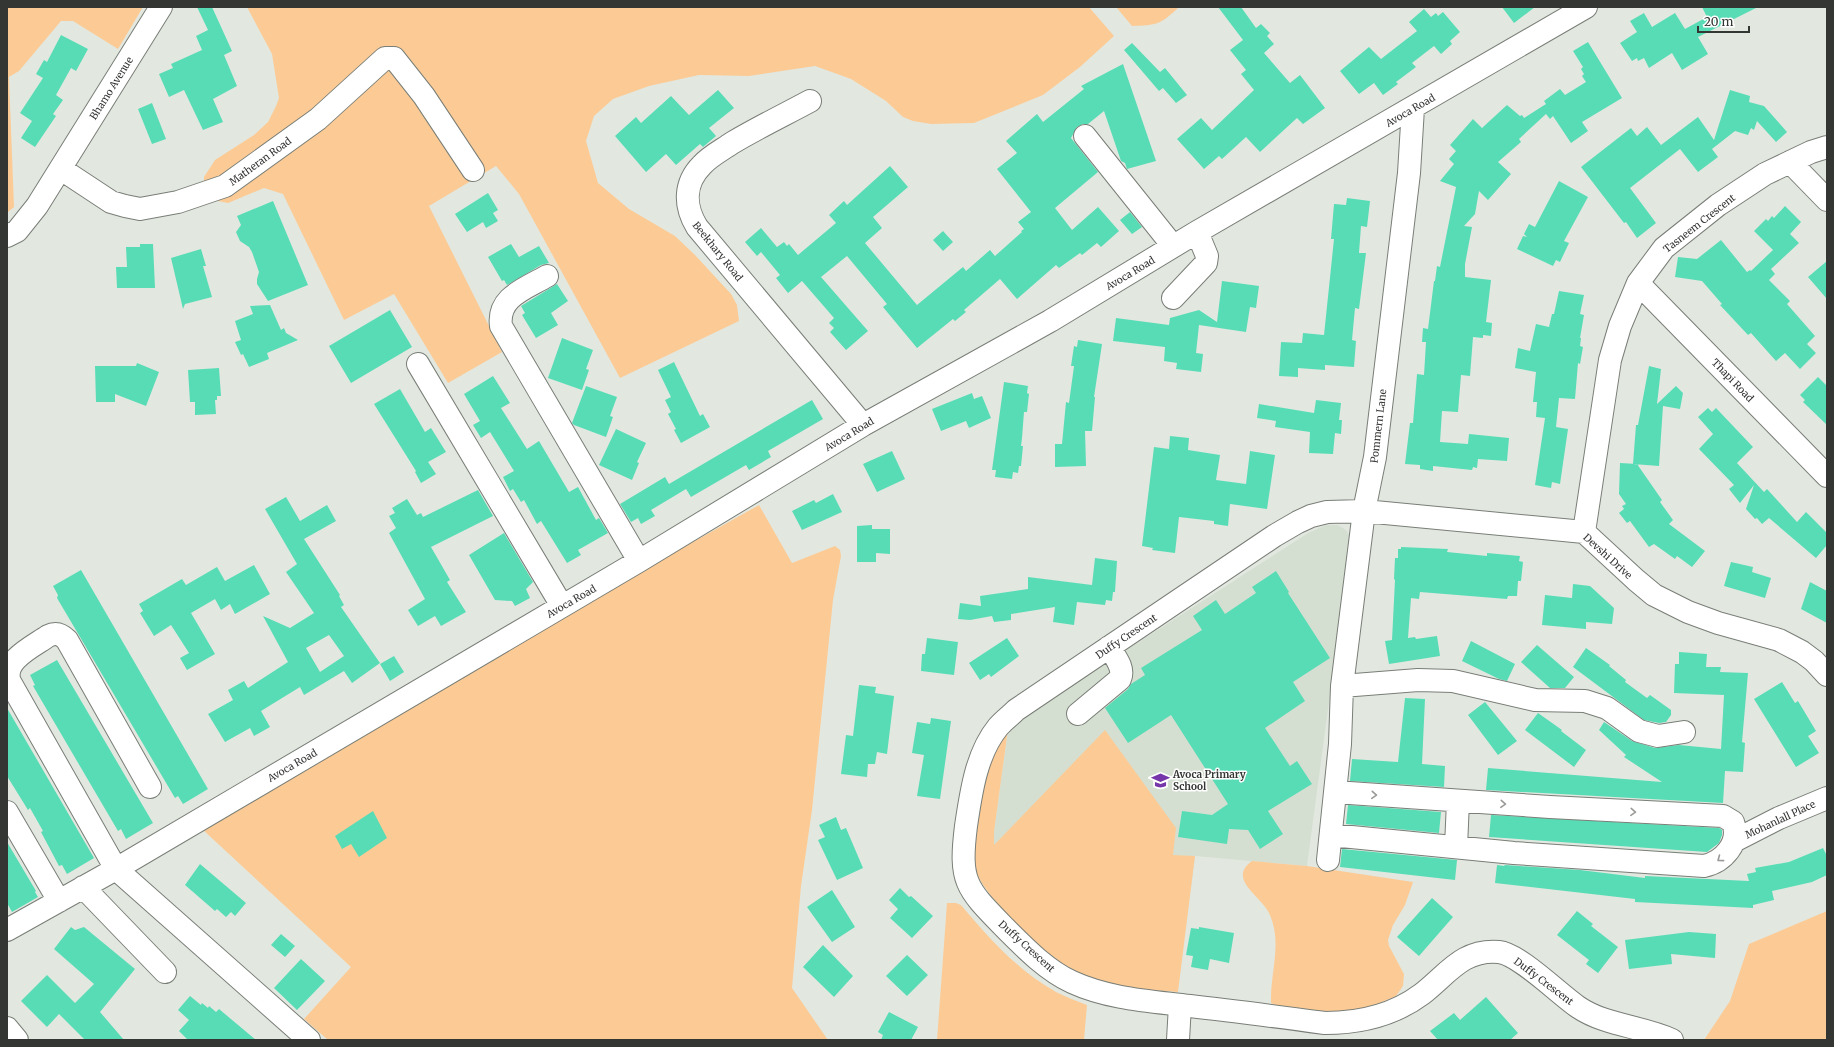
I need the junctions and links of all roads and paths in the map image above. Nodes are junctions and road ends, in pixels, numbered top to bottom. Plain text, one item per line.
1 (161, 7) edge
2 (1586, 7) edge
3 (810, 101) dead end
4 (1413, 108) junction
5 (1085, 136) dead end
6 (1827, 147) edge
7 (1790, 162) junction
8 (61, 169) junction
9 (473, 170) dead end
10 (1827, 200) edge
11 (1197, 232) junction
12 (7, 236) edge
13 (1173, 246) junction
14 (547, 276) dead end
15 (1638, 283) junction
16 (1173, 298) dead end
17 (418, 364) dead end
18 (864, 425) junction
19 (1827, 476) edge
20 (1364, 511) junction
21 (1584, 532) junction
22 (639, 561) junction
23 (562, 606) junction
24 (1109, 647) junction
25 (1827, 676) edge
26 (1342, 686) junction
27 (1078, 714) dead end
28 (1684, 732) dead end
29 (150, 787) dead end
30 (1335, 792) junction
31 (1827, 798) edge
32 (1458, 801) junction
33 (7, 812) edge
34 (1331, 836) junction
35 (1734, 841) junction
36 (1456, 847) junction
37 (1328, 860) dead end
38 (116, 869) junction
39 (83, 887) junction
40 (60, 901) junction
41 (7, 930) edge
42 (165, 972) dead end
43 (1180, 1005) junction
44 (7, 1028) edge
45 (17, 1040) edge
46 (309, 1040) edge
47 (1178, 1040) edge
48 (1672, 1040) edge

1 - 8 street, Bhamo Avenue
2 - 4 street, Avoca Road
3 - 18 street, Beekhary Road
4 - 11 street, Avoca Road
4 - 20 street, Pommern Lane
5 - 13 street
6 - 7 street, Tasneem Crescent
7 - 10 street
7 - 15 street, Tasneem Crescent
8 - 9 street, Matheran Road
8 - 12 street
11 - 13 street, Avoca Road
11 - 16 street
13 - 18 street, Avoca Road
14 - 22 street
15 - 19 street, Thapi Road
15 - 21 street, Tasneem Crescent
17 - 23 street
18 - 22 street, Avoca Road
20 - 21 street, Devshi Drive
20 - 24 street, Duffy Crescent
20 - 26 street, Pommern Lane
21 - 25 street, Devshi Drive
22 - 23 street, Avoca Road
23 - 38 street, Avoca Road
24 - 27 street
24 - 43 street, Duffy Crescent
26 - 28 street
26 - 30 street, Pommern Lane
29 - 38 street
30 -> 32 street
30 - 34 street, Pommern Lane
31 - 35 street, Mohanlall Place
32 -> 35 street
32 - 36 street
33 - 40 street
34 - 36 street
34 - 37 street, Pommern Lane
35 -> 36 street
38 - 39 street, Avoca Road
38 - 46 street
39 - 40 street, Avoca Road
39 - 42 street
40 - 41 street, Avoca Road
43 - 47 street
43 - 48 street, Duffy Crescent
44 - 45 street

